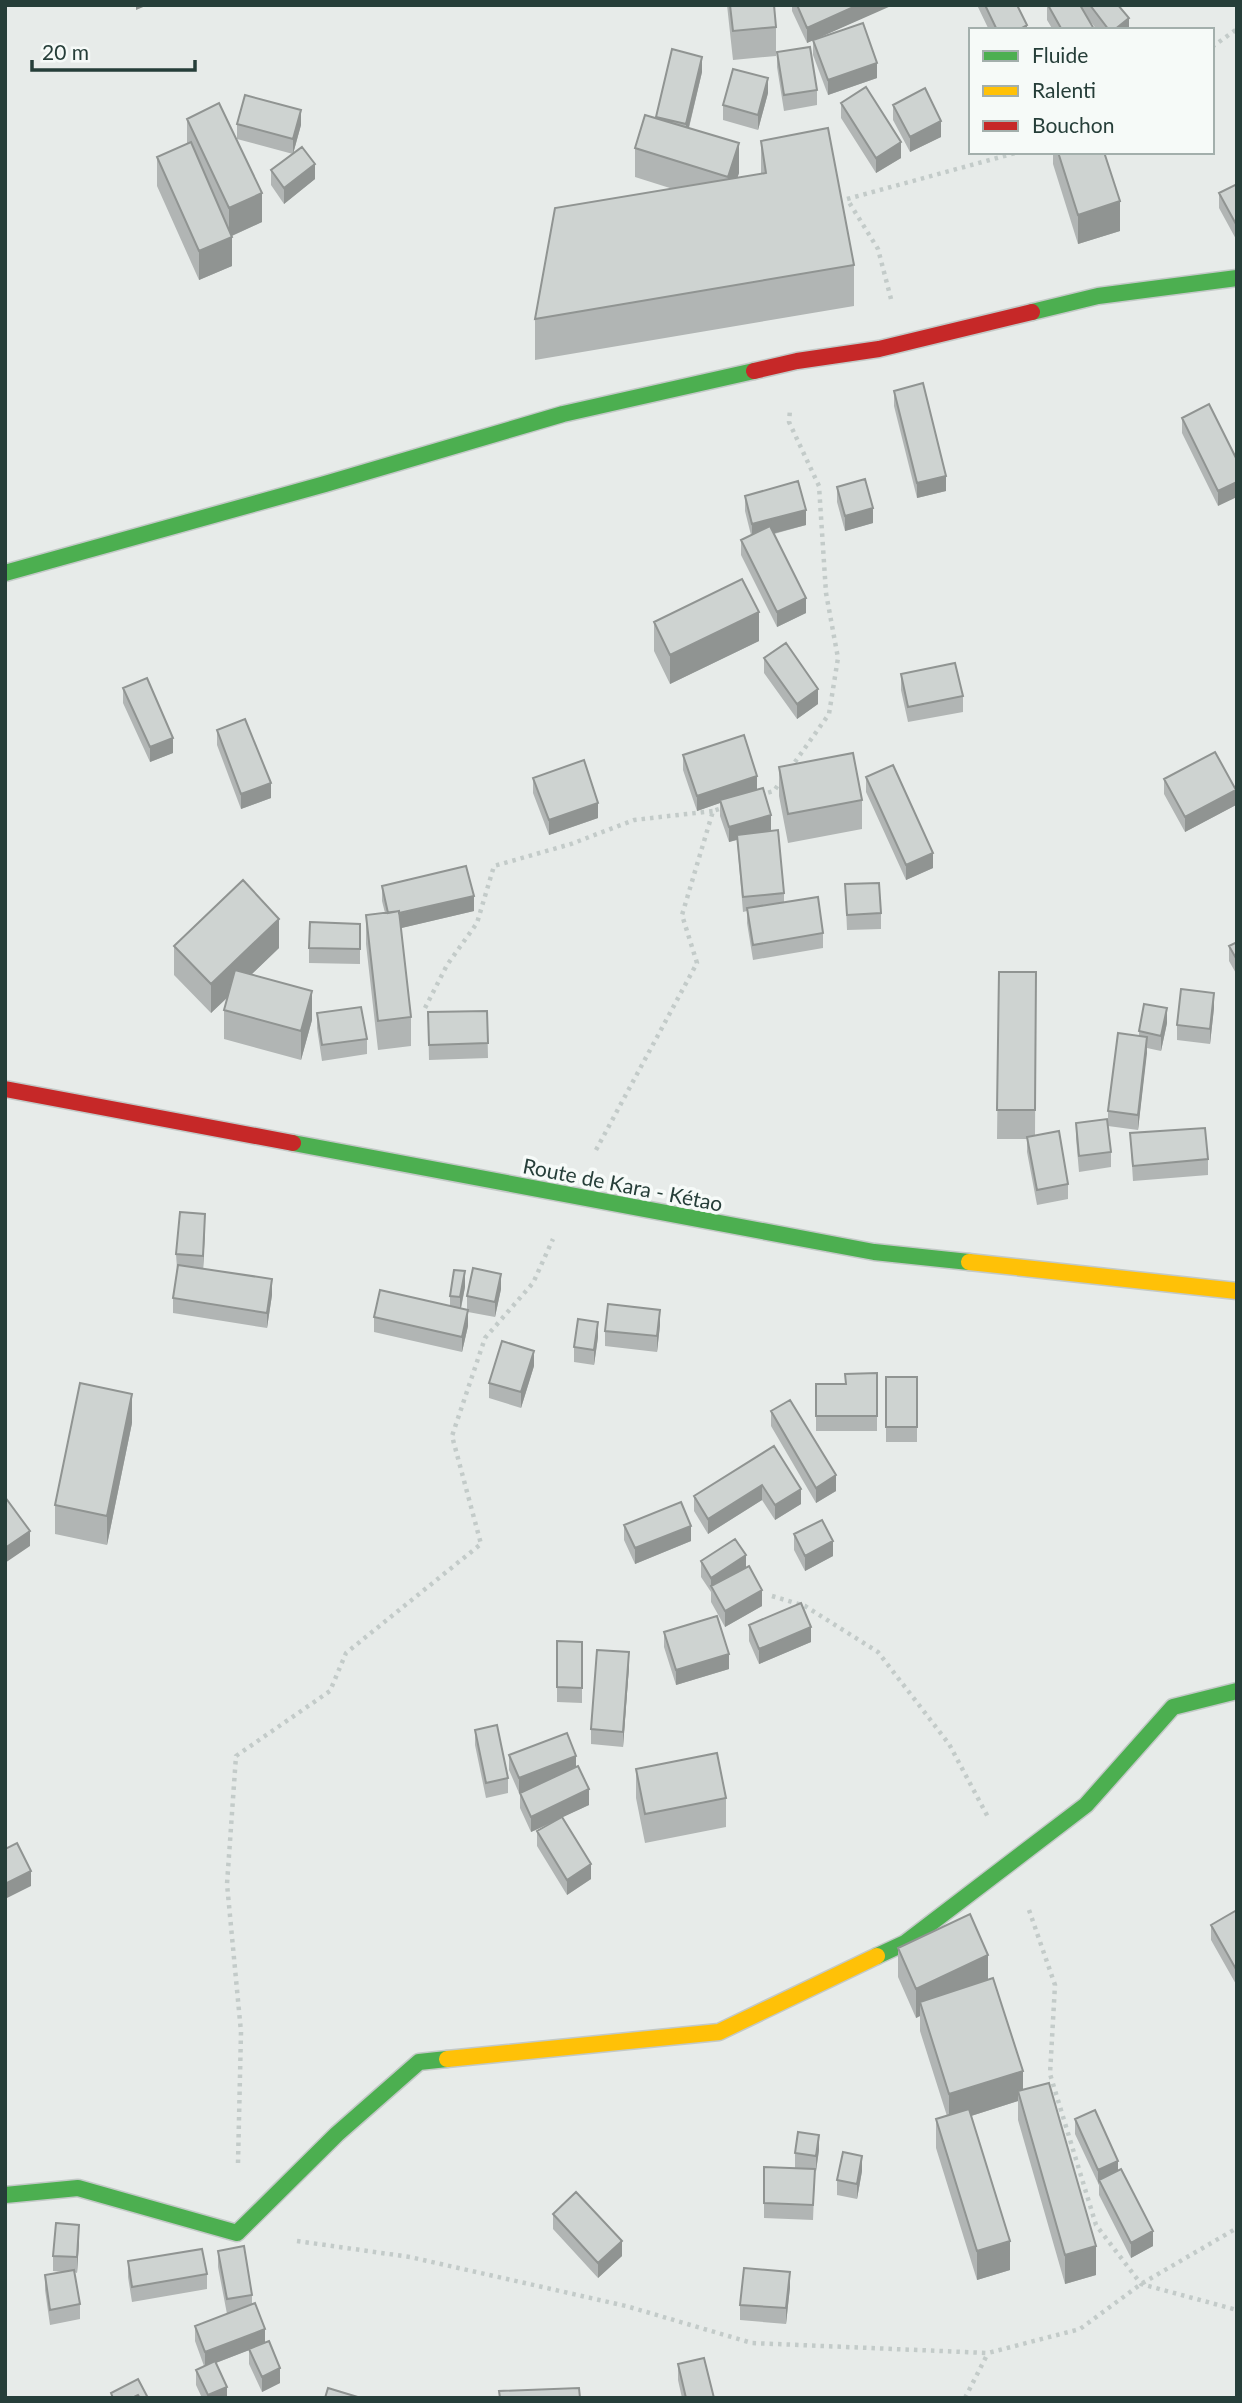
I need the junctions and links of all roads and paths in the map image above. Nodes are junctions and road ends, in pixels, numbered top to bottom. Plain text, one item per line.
1 (1237, 29) edge
2 (1214, 46) edge
3 (1012, 154) edge
4 (1237, 278) edge
5 (878, 349) junction
6 (797, 361) junction
7 (5, 573) edge
8 (789, 770) edge
9 (781, 780) edge
10 (750, 799) edge
11 (738, 803) edge
12 (713, 811) junction
13 (425, 1008) dead end
14 (5, 1089) edge
15 (572, 1196) junction
16 (1237, 1291) edge
17 (772, 1597) dead end
18 (1237, 1691) edge
19 (1013, 1863) junction
20 (238, 2166) dead end
21 (5, 2195) edge
22 (1237, 2228) edge
23 (237, 2233) junction
24 (1141, 2284) junction
25 (1237, 2310) edge
26 (988, 2353) junction
27 (965, 2398) edge

1 - 2 path
3 - 5 path
4 - 5 street
5 - 6 street
6 - 7 street
6 - 8 path
9 - 10 path
11 - 12 path
12 - 13 path
12 - 15 path
14 - 15 street, Route de Kara - Kétao
15 - 16 street, Route de Kara - Kétao
15 - 20 path
17 - 19 path
18 - 19 street
19 - 23 street
19 - 24 path
21 - 23 street
22 - 24 path
23 - 26 path
24 - 25 path
24 - 26 path
26 - 27 path

